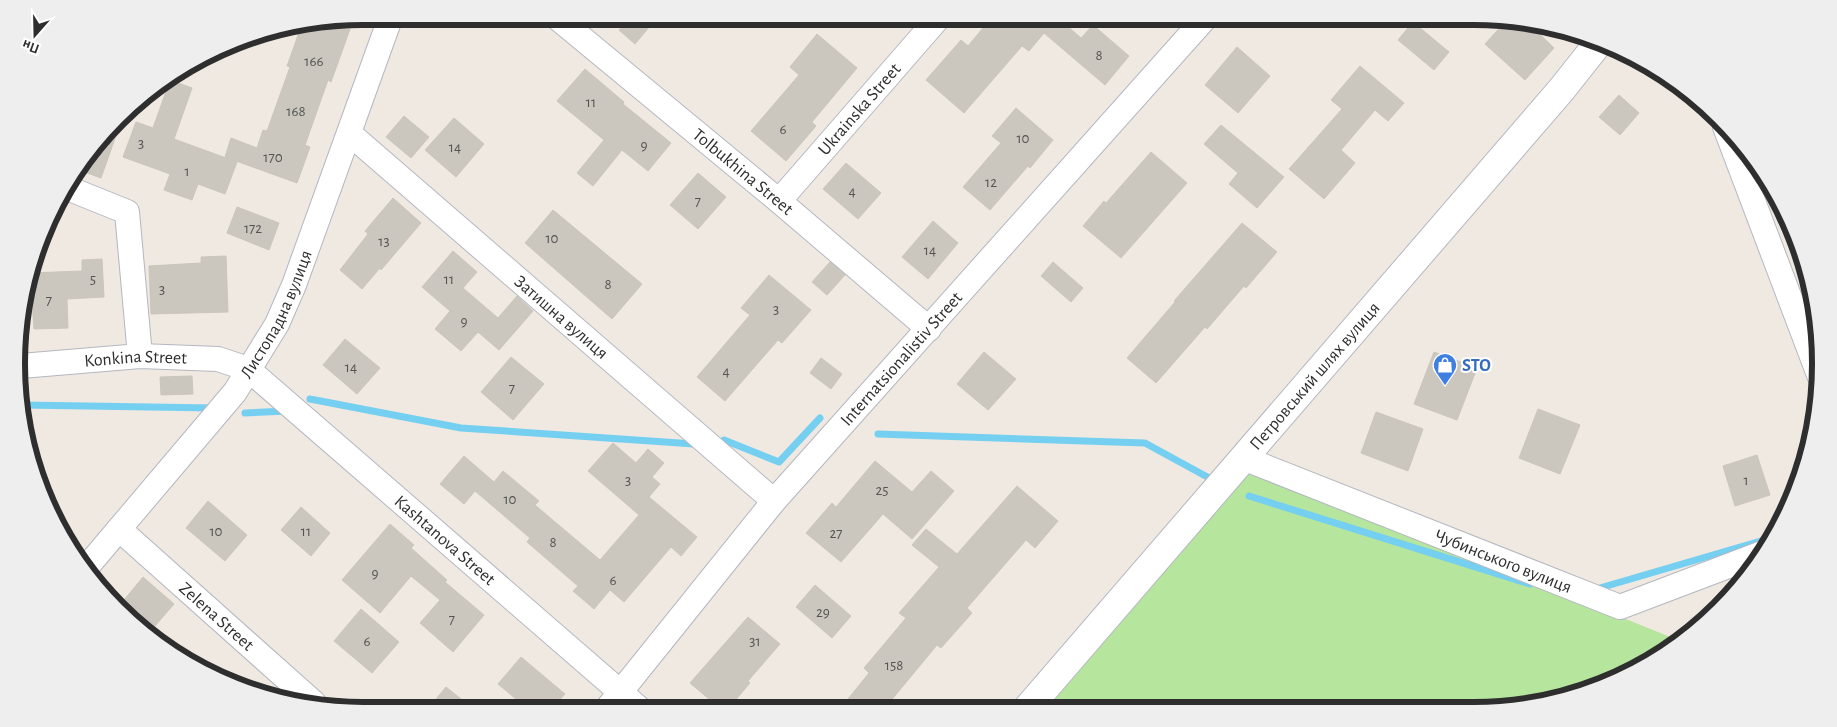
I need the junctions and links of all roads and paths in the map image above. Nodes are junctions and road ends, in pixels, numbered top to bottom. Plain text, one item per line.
1 (388, 25) edge
2 (566, 25) edge
3 (932, 25) edge
4 (1199, 25) edge
5 (1595, 48) edge
6 (349, 133) junction
7 (1732, 144) edge
8 (73, 190) edge
9 (779, 201) junction
10 (929, 329) junction
11 (140, 356) junction
12 (1812, 356) edge
13 (25, 366) edge
14 (248, 369) junction
15 (1243, 458) junction
16 (774, 501) junction
17 (119, 529) junction
18 (1751, 557) edge
19 (90, 563) edge
20 (621, 692) junction
21 (307, 697) edge
22 (613, 702) edge
23 (632, 702) edge
24 (1033, 702) edge

1 - 6 street, Листопадна вулиця
2 - 9 street, Tolbukhina Street
3 - 9 street, Ukrainska Street
4 - 10 street, Internatsionalistiv Street
5 - 15 street, Петровський шлях вулиця
6 - 14 street, Листопадна вулиця
6 - 16 street, Затишна вулиця
7 - 12 street
8 - 11 street
9 - 10 street, Tolbukhina Street
10 - 16 street, Internatsionalistiv Street
11 - 13 street, Konkina Street
11 - 14 street, Konkina Street
14 - 17 street, Листопадна вулиця
14 - 20 street, Kashtanova Street
15 - 18 street, Чубинського вулиця
15 - 24 street, Петровський шлях вулиця
16 - 20 street, Internatsionalistiv Street
17 - 19 street, Листопадна вулиця
17 - 21 street, Zelena Street
20 - 22 street, Internatsionalistiv Street
20 - 23 street, Kashtanova Street

